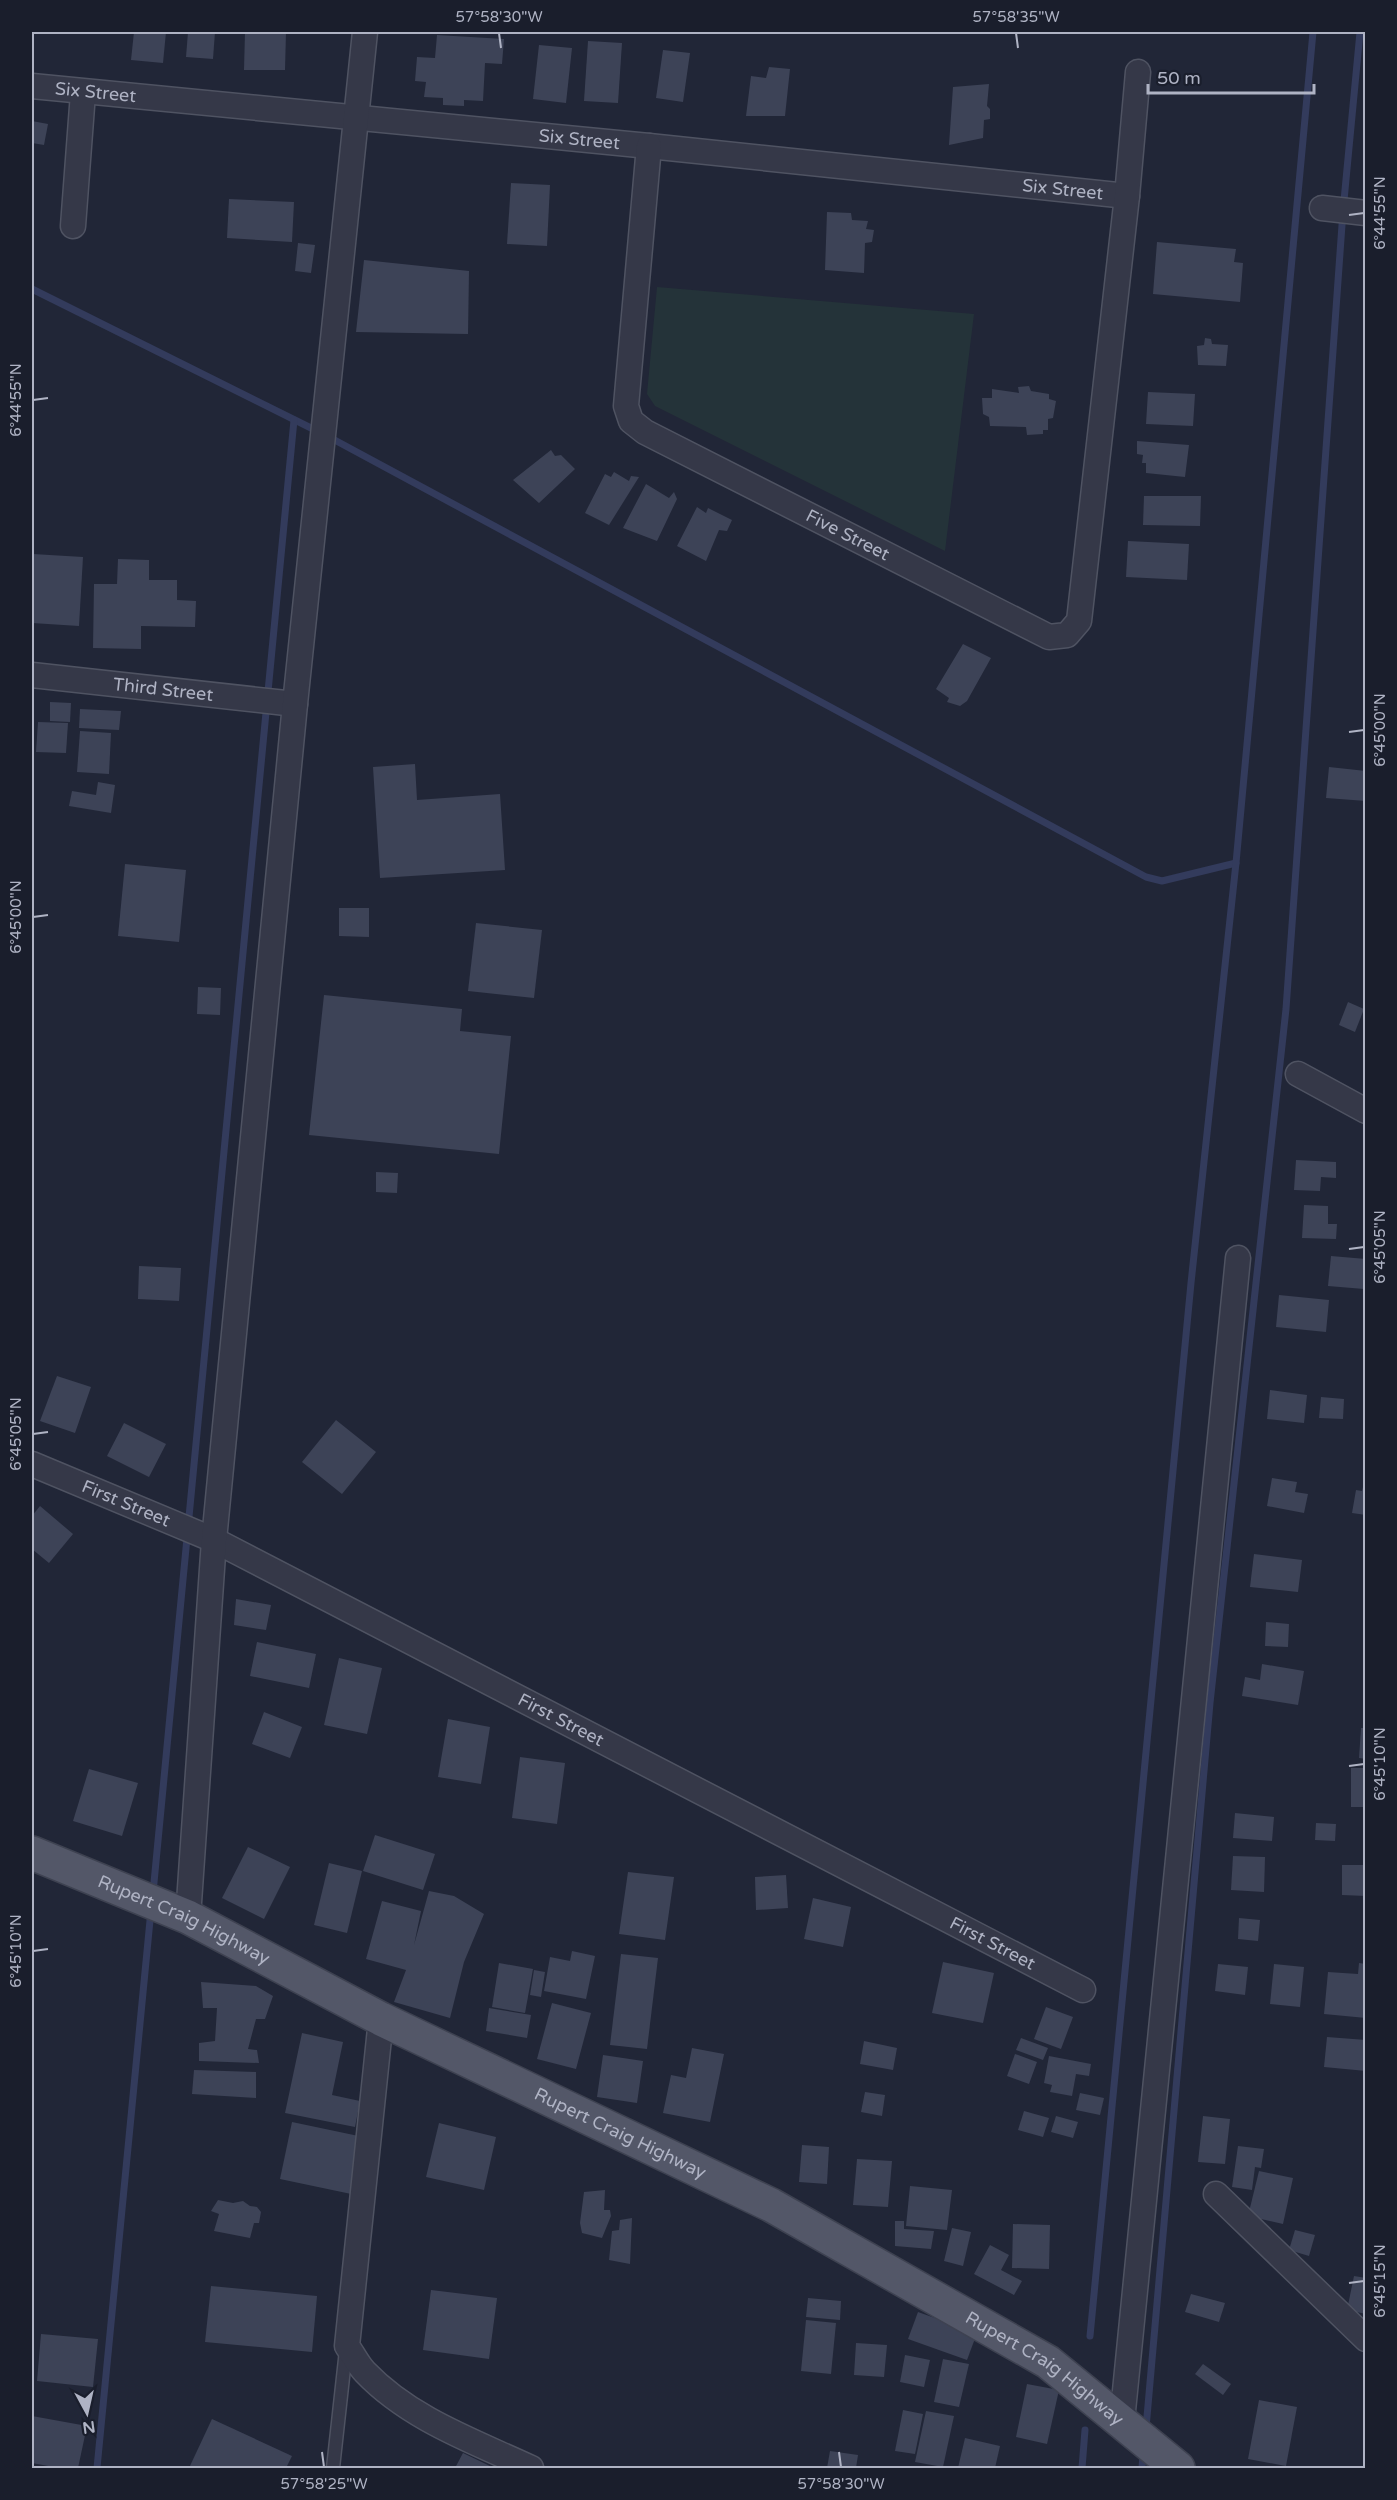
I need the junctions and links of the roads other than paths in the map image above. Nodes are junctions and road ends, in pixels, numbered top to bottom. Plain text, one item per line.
1 (365, 32) edge
2 (1138, 72) dead end
3 (32, 86) edge
4 (83, 93) junction
5 (357, 119) junction
6 (649, 146) junction
7 (1127, 196) junction
8 (1322, 208) dead end
9 (1365, 213) edge
10 (73, 226) dead end
11 (32, 675) edge
12 (295, 704) junction
13 (1298, 1074) dead end
14 (1365, 1111) edge
15 (1238, 1258) dead end
16 (32, 1464) edge
17 (214, 1540) junction
18 (32, 1853) edge
19 (188, 1917) junction
20 (1083, 1990) dead end
21 (381, 2019) junction
22 (1216, 2194) dead end
23 (1365, 2339) edge
24 (347, 2346) junction
25 (1150, 2445) edge
26 (333, 2469) edge
27 (531, 2469) edge

1 - 5 street
2 - 7 street
3 - 4 street, Six Street
4 - 5 street, Six Street
4 - 10 street
5 - 6 street, Six Street
5 - 12 street
6 - 7 street, Six Street
6 - 7 street, Five Street
8 - 9 street
11 - 12 street, Third Street
12 - 17 street
13 - 14 street
15 - 25 street
16 - 17 street, First Street
17 - 19 street
17 - 20 street, First Street
18 - 19 main road, Rupert Craig Highway
19 - 21 main road, Rupert Craig Highway
21 - 24 street
21 - 25 main road, Rupert Craig Highway
22 - 23 street
24 - 26 lane
24 - 27 street

